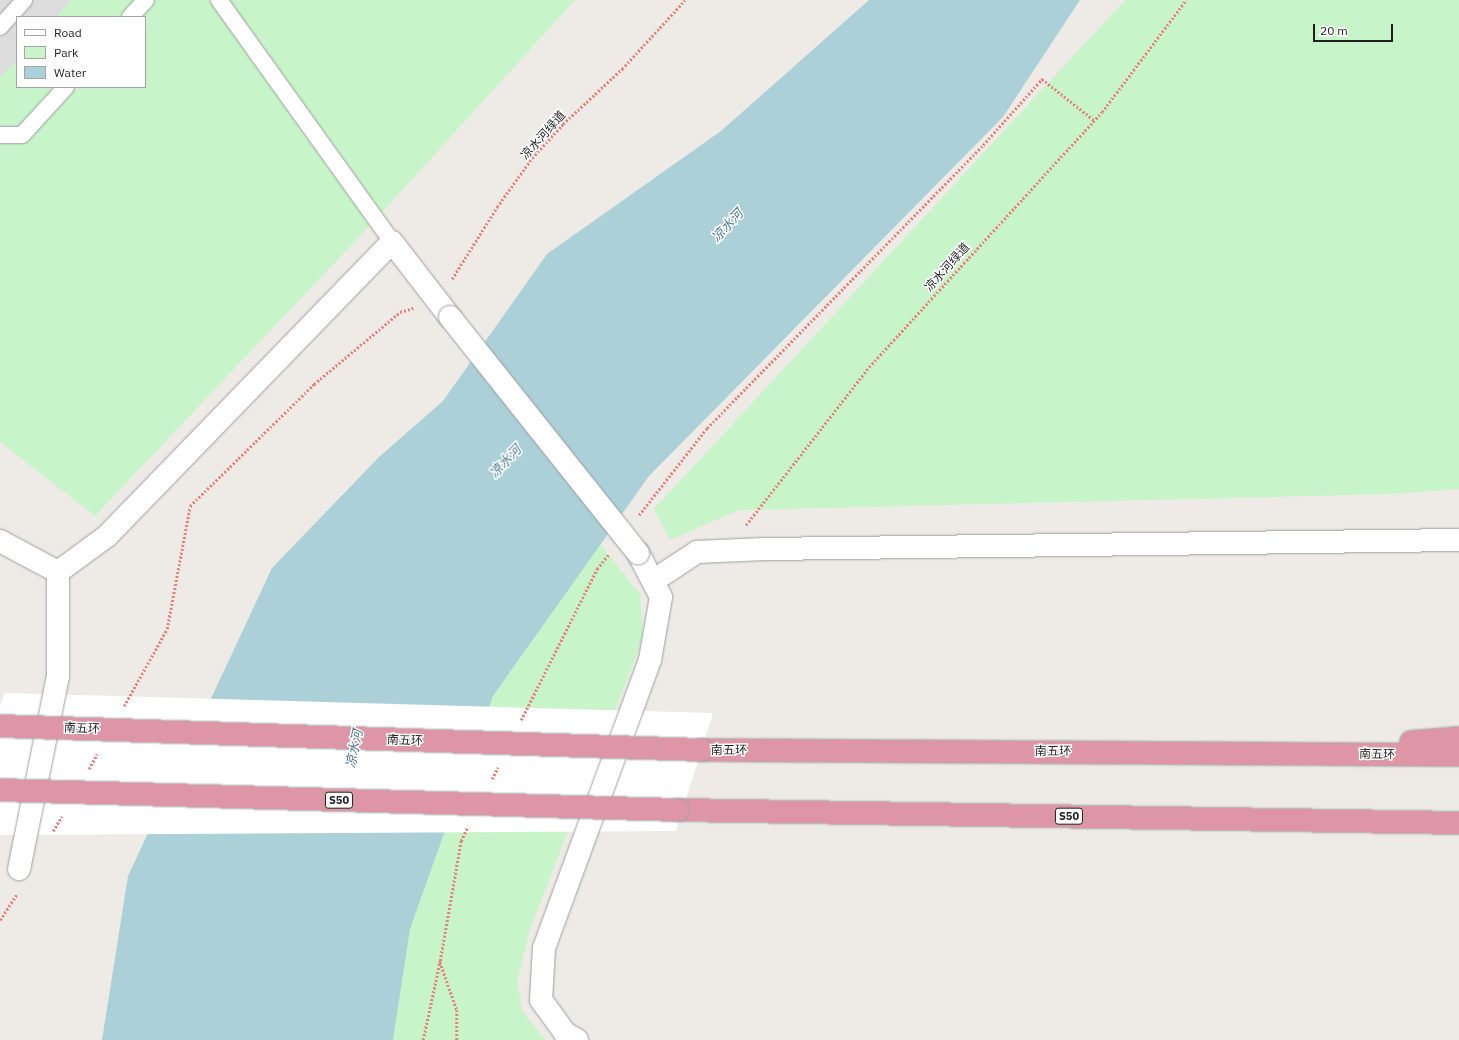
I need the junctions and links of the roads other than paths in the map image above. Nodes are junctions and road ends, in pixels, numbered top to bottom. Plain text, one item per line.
1 (24, 0) edge
2 (146, 0) edge
3 (219, 0) edge
4 (131, 16) edge
5 (0, 27) edge
6 (65, 88) edge
7 (0, 134) edge
8 (392, 242) junction
9 (1459, 540) edge
10 (0, 541) edge
11 (58, 572) junction
12 (653, 581) junction
13 (0, 726) edge
14 (1459, 738) edge
15 (1298, 753) junction
16 (1459, 755) edge
17 (0, 790) edge
18 (1459, 823) edge
19 (19, 869) dead end
20 (577, 1040) edge

1 - 5 lane
2 - 4 lane
3 - 8 lane
6 - 7 lane
8 - 11 street
8 - 12 street, bridge
9 - 12 street
10 - 11 street
11 - 19 street
12 - 20 street
13 - 15 highway, 南五环, bridge
14 - 15 highway
15 - 16 highway, 南五环
17 - 18 highway, S50, bridge

